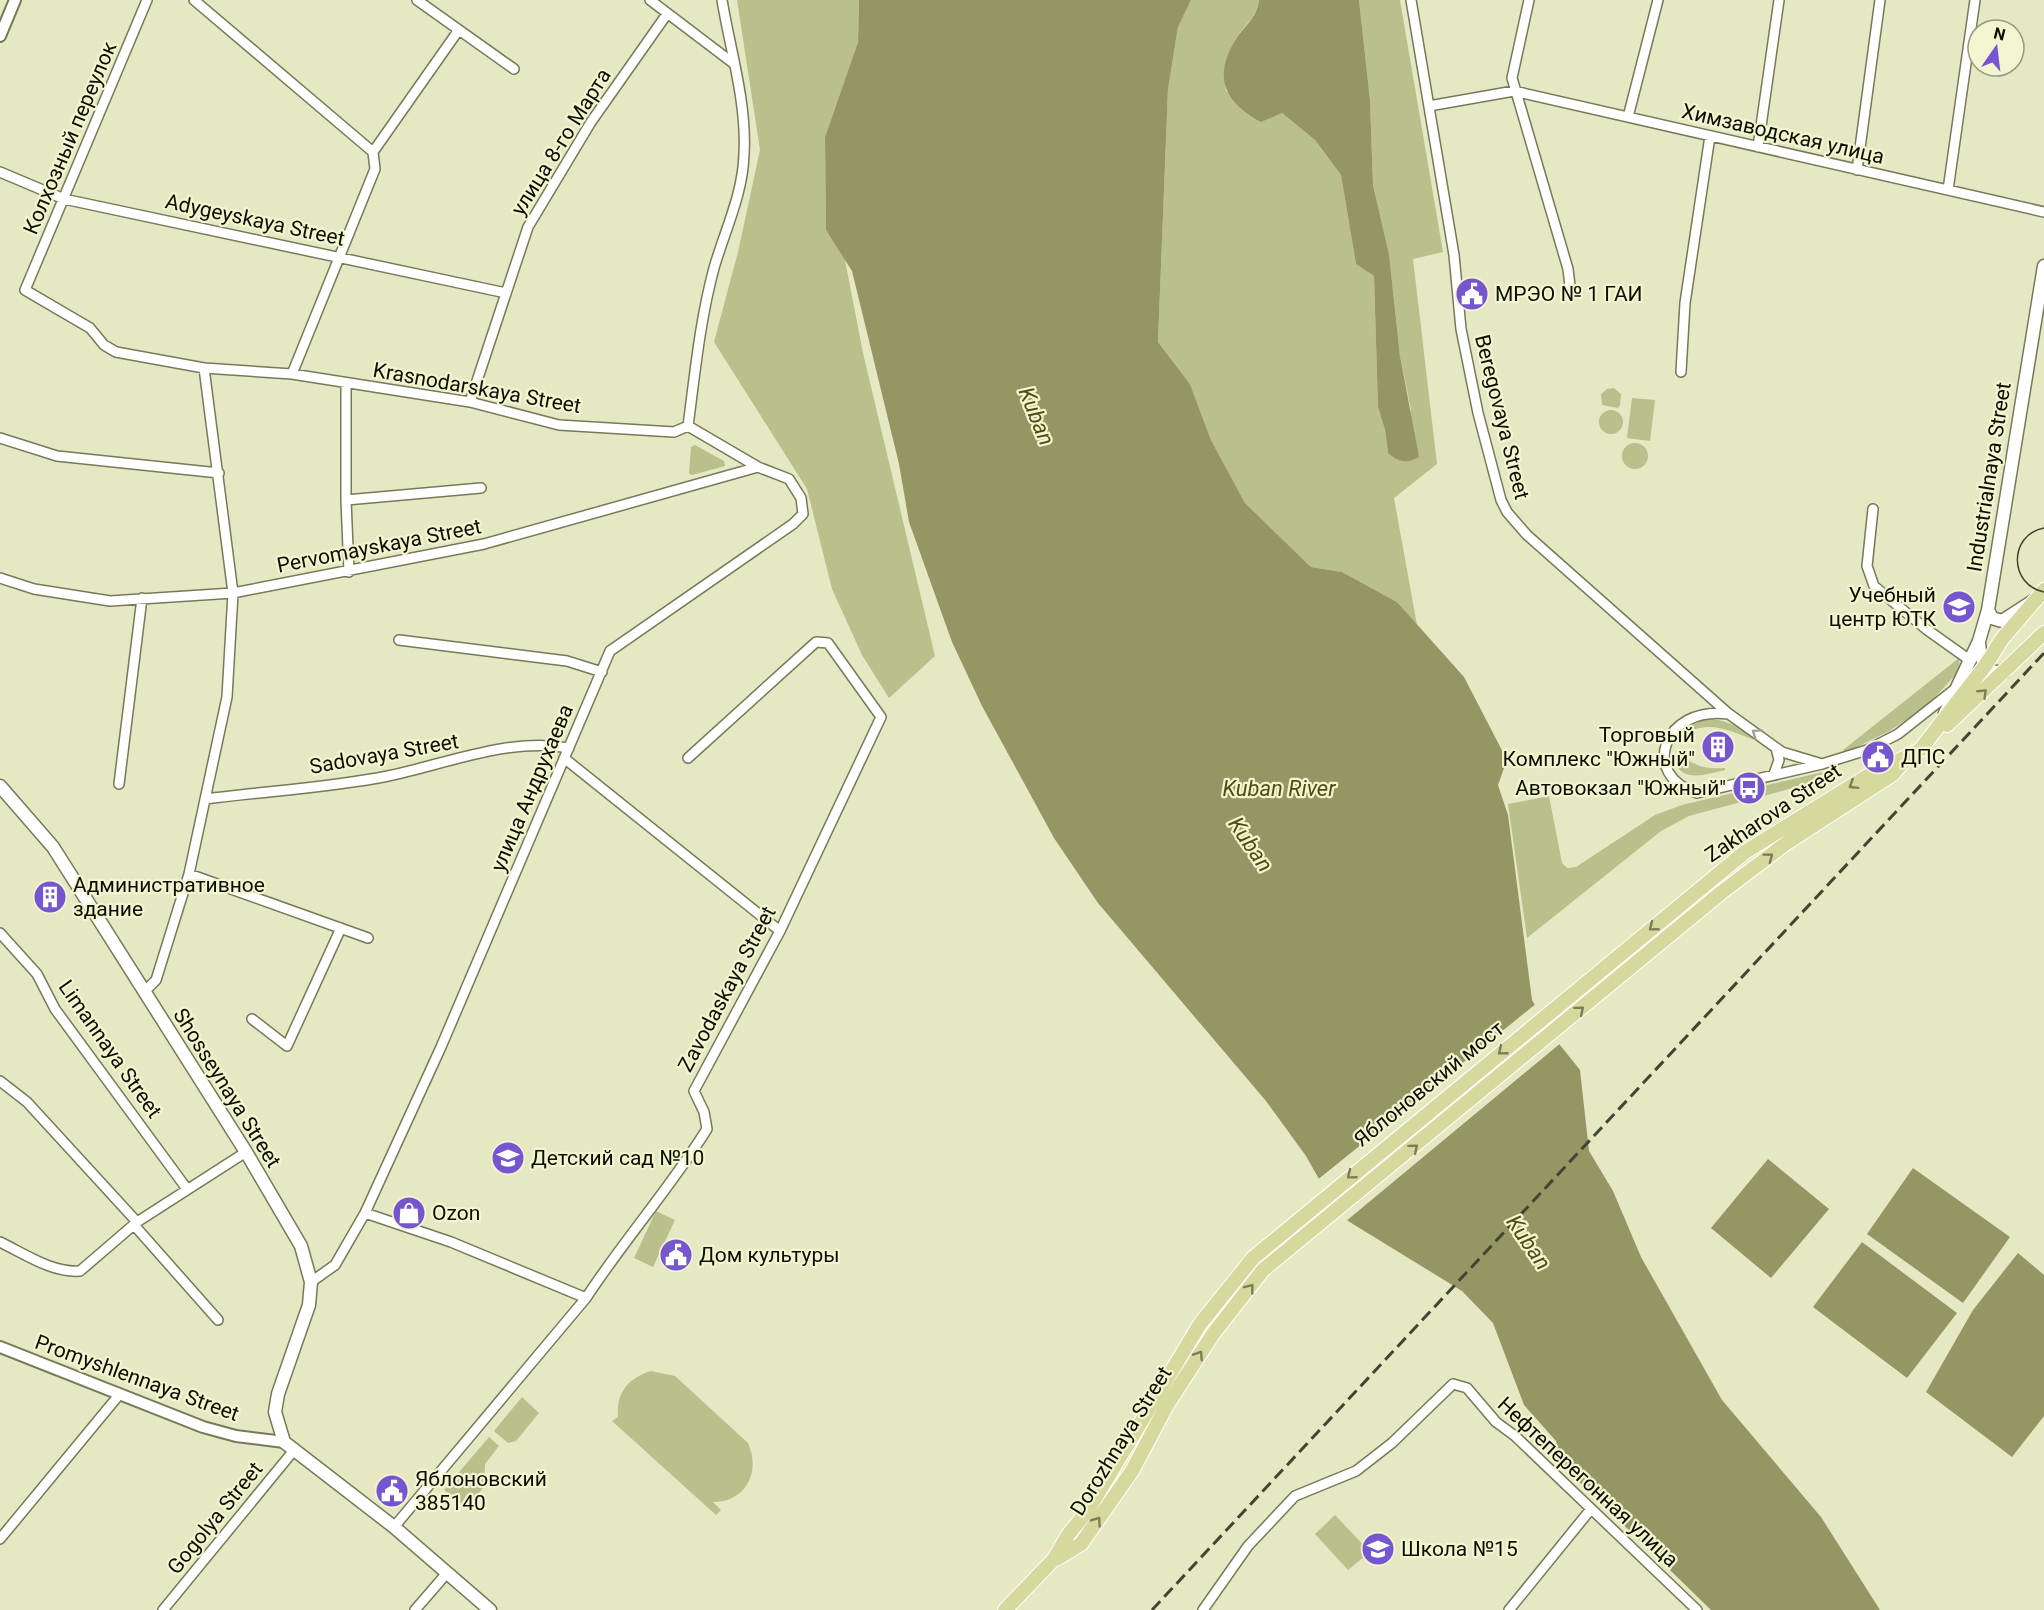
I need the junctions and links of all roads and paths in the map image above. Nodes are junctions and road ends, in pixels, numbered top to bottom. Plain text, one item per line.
1 (15, 0) edge
2 (147, 0) edge
3 (194, 0) edge
4 (417, 0) edge
5 (650, 0) edge
6 (722, 0) edge
7 (1410, 0) edge
8 (1529, 0) edge
9 (1658, 0) edge
10 (1779, 0) edge
11 (1880, 0) edge
12 (1975, 0) edge
13 (667, 14) junction
14 (458, 31) junction
15 (0, 36) edge
16 (733, 63) junction
17 (514, 69) dead end
18 (1514, 91) junction
19 (1429, 106) junction
20 (1628, 117) junction
21 (1710, 136) junction
22 (1758, 147) junction
23 (373, 152) junction
24 (1857, 170) junction
25 (0, 172) edge
26 (1948, 190) junction
27 (64, 199) junction
28 (2044, 212) edge
29 (342, 256) junction
30 (2044, 266) edge
31 (1570, 286) dead end
32 (25, 290) joint
33 (506, 293) junction
34 (204, 368) junction
35 (1681, 372) dead end
36 (292, 374) junction
37 (346, 383) junction
38 (470, 402) junction
39 (688, 426) junction
40 (0, 438) edge
41 (758, 467) junction
42 (219, 473) junction
43 (481, 488) dead end
44 (346, 500) junction
45 (1873, 508) dead end
46 (349, 572) junction
47 (0, 578) edge
48 (2044, 590) edge
49 (233, 593) junction
50 (142, 598) junction
51 (2034, 600) junction
52 (1988, 610) junction
53 (2044, 633) edge
54 (2002, 639) junction
55 (399, 640) dead end
56 (1979, 641) junction
57 (2020, 656) junction
58 (1971, 661) junction
59 (1985, 666) junction
60 (602, 672) junction
61 (2004, 672) junction
62 (1956, 689) junction
63 (1729, 714) junction
64 (1932, 738) junction
65 (1775, 746) junction
66 (569, 748) junction
67 (564, 758) junction
68 (688, 758) dead end
69 (1905, 760) junction
70 (1822, 764) junction
71 (1774, 774) junction
72 (118, 784) dead end
73 (0, 786) edge
74 (205, 799) junction
75 (189, 874) junction
76 (1698, 890) joint
77 (1707, 904) joint
78 (341, 928) junction
79 (780, 931) junction
80 (0, 933) edge
81 (368, 938) dead end
82 (144, 992) junction
83 (252, 1019) dead end
84 (0, 1081) edge
85 (246, 1152) junction
86 (187, 1189) junction
87 (365, 1213) junction
88 (136, 1223) junction
89 (0, 1242) edge
90 (311, 1282) junction
91 (586, 1298) junction
92 (218, 1320) dead end
93 (1200, 1324) joint
94 (1214, 1334) joint
95 (0, 1347) edge
96 (119, 1395) junction
97 (290, 1445) junction
98 (1591, 1509) junction
99 (394, 1527) junction
100 (0, 1539) edge
101 (1054, 1559) junction
102 (447, 1573) junction
103 (163, 1610) edge
104 (415, 1610) edge
105 (490, 1610) edge
106 (1005, 1610) edge
107 (1203, 1610) edge
108 (1509, 1610) edge
109 (1697, 1610) edge

1 - 15 street
2 - 27 street, Колхозный переулок
3 - 23 street
4 - 14 street
5 - 13 street
6 - 16 street
7 - 19 street, Beregovaya Street
8 - 18 street
9 - 20 street
10 - 22 street
11 - 24 street
12 - 26 street
13 - 16 street
13 - 33 street, улица 8-го Марта
14 - 17 street
14 - 23 street
16 - 39 street
18 - 19 street, Химзаводская улица
18 - 20 street, Химзаводская улица
18 - 31 street
19 - 63 street, Beregovaya Street
20 - 21 street, Химзаводская улица
21 - 22 street, Химзаводская улица
21 - 35 street
22 - 24 street, Химзаводская улица
23 - 29 street
24 - 26 street, Химзаводская улица
25 - 27 street, Adygeyskaya Street
26 - 28 street, Химзаводская улица
27 - 29 street, Adygeyskaya Street
27 - 32 street, Колхозный переулок
29 - 33 street, Adygeyskaya Street
29 - 36 street
30 - 52 main road, Industrialnaya Street
32 - 34 street, Krasnodarskaya Street
33 - 38 street, улица 8-го Марта
34 - 36 street, Krasnodarskaya Street
34 - 42 street
36 - 37 street, Krasnodarskaya Street
37 - 38 street, Krasnodarskaya Street
37 - 44 street
38 - 39 street, Krasnodarskaya Street
39 - 41 street, улица Андрухаева
40 - 42 street
41 - 46 street, Pervomayskaya Street
41 - 60 street, улица Андрухаева
42 - 49 street
43 - 44 street
44 - 46 street
45 - 58 street
46 - 49 street, Pervomayskaya Street
47 - 50 street, Pervomayskaya Street
48 - 51 main road, Zakharova Street
49 - 50 street, Pervomayskaya Street
49 - 74 street
50 - 72 street
51 - 52 main road
51 - 54 main road, Zakharova Street
52 - 56 main road, Industrialnaya Street
53 - 57 main road, Zakharova Street
54 - 57 main road
54 - 59 main road, Zakharova Street
55 - 60 street
56 - 58 main road, Industrialnaya Street
56 - 59 main road
57 - 61 main road, Zakharova Street
58 - 62 main road, Industrialnaya Street
59 - 61 main road
59 - 64 main road, Zakharova Street
60 - 66 street, улица Андрухаева
64 -> 61 main road, Zakharova Street
62 - 64 main road, Industrialnaya Street
62 - 70 street
65 -> 63 street
63 - 71 street
64 - 69 main road, Zakharova Street
65 - 70 street
65 - 71 street
66 - 67 street, улица Андрухаева
66 - 74 street, Sadovaya Street
67 - 79 street
67 - 87 street, улица Андрухаева
68 - 79 street, Zavodaskaya Street
69 -> 76 main road, Zakharova Street
77 -> 69 main road, Zakharova Street
70 - 71 street
73 - 82 main road, Shosseynaya Street
74 - 75 street
75 - 78 street
75 - 82 street
76 -> 93 main road, Яблоновский мост
94 -> 77 main road, Яблоновский мост
78 - 81 street
78 - 83 street
79 - 91 street, Zavodaskaya Street
80 - 86 street, Limannaya Street
82 - 85 main road, Shosseynaya Street
84 - 88 street
85 - 86 street
85 - 90 main road, Shosseynaya Street
86 - 88 street
87 - 90 street, улица Андрухаева
87 - 91 street
88 - 89 street
88 - 92 street
90 - 97 main road, Shosseynaya Street
91 - 99 street, Zavodaskaya Street
93 - 101 main road, Dorozhnaya Street
101 -> 94 main road, Dorozhnaya Street
95 - 96 street, Promyshlennaya Street
96 - 97 street, Promyshlennaya Street
96 - 100 street
97 - 99 main road
97 - 103 street, Gogolya Street
98 - 107 street, Нефтеперегонная улица
98 - 108 street
98 - 109 street, Нефтеперегонная улица
99 - 102 main road
101 - 106 main road, Dorozhnaya Street
102 - 104 street
102 - 105 main road

